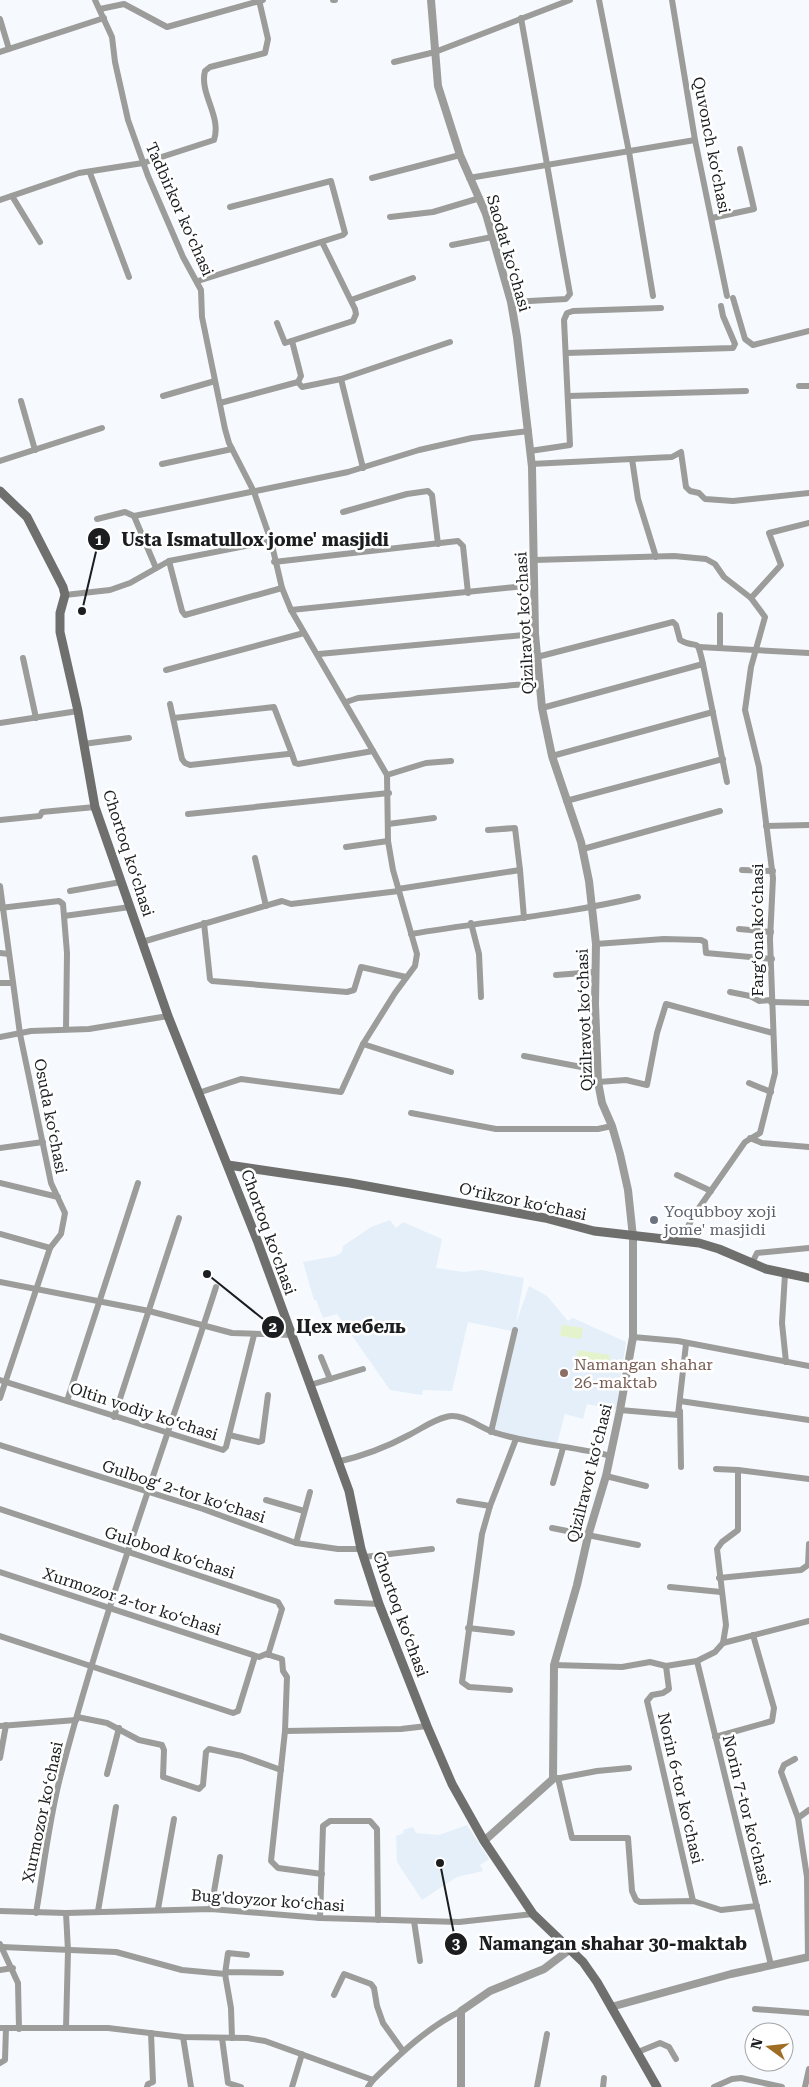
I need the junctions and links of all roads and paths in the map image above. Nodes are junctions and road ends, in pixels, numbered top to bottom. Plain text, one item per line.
1 (95, 0) edge
2 (431, 0) edge
3 (570, 0) edge
4 (599, 0) edge
5 (672, 0) edge
6 (261, 1) edge
7 (100, 9) junction
8 (104, 18) junction
9 (521, 18) junction
10 (0, 19) edge
11 (9, 49) junction
12 (0, 52) edge
13 (435, 52) junction
14 (394, 62) dead end
15 (695, 140) junction
16 (740, 149) dead end
17 (629, 152) junction
18 (460, 155) junction
19 (143, 163) junction
20 (546, 165) junction
21 (90, 173) junction
22 (372, 178) dead end
23 (470, 178) junction
24 (12, 196) junction
25 (480, 198) junction
26 (0, 200) edge
27 (230, 207) dead end
28 (390, 217) dead end
29 (712, 218) junction
30 (492, 237) junction
31 (40, 242) dead end
32 (322, 242) junction
33 (452, 245) dead end
34 (129, 277) dead end
35 (413, 278) dead end
36 (198, 281) junction
37 (653, 296) dead end
38 (351, 300) junction
39 (511, 302) junction
40 (721, 306) dead end
41 (661, 308) dead end
42 (277, 324) dead end
43 (809, 331) edge
44 (292, 341) junction
45 (450, 342) dead end
46 (566, 354) junction
47 (341, 379) junction
48 (215, 381) junction
49 (298, 382) junction
50 (799, 386) dead end
51 (809, 386) edge
52 (746, 391) dead end
53 (163, 396) dead end
54 (568, 396) junction
55 (22, 402) dead end
56 (220, 403) junction
57 (102, 428) dead end
58 (528, 431) junction
59 (232, 448) junction
60 (35, 450) junction
61 (530, 451) junction
62 (632, 459) junction
63 (0, 461) edge
64 (162, 464) dead end
65 (531, 464) junction
66 (362, 468) junction
67 (0, 491) edge
68 (254, 492) junction
69 (809, 493) edge
70 (342, 512) dead end
71 (134, 516) junction
72 (97, 519) dead end
73 (809, 523) edge
74 (271, 541) junction
75 (438, 544) junction
76 (656, 557) junction
77 (534, 560) junction
78 (169, 562) junction
79 (274, 562) junction
80 (156, 568) junction
81 (534, 585) junction
82 (282, 588) junction
83 (468, 593) junction
84 (65, 596) junction
85 (751, 598) junction
86 (291, 610) junction
87 (720, 615) dead end
88 (304, 634) junction
89 (535, 634) junction
90 (699, 647) junction
91 (720, 648) junction
92 (754, 650) junction
93 (809, 653) edge
94 (319, 654) junction
95 (23, 658) dead end
96 (537, 658) junction
97 (703, 664) junction
98 (166, 670) dead end
99 (539, 683) junction
100 (346, 702) junction
101 (170, 704) dead end
102 (542, 708) junction
103 (78, 711) junction
104 (713, 712) junction
105 (36, 718) junction
106 (174, 718) junction
107 (0, 723) edge
108 (129, 738) dead end
109 (83, 744) junction
110 (373, 751) junction
111 (292, 754) junction
112 (552, 756) junction
113 (723, 759) junction
114 (451, 761) dead end
115 (387, 775) junction
116 (727, 782) dead end
117 (389, 793) junction
118 (566, 802) junction
119 (95, 807) junction
120 (720, 812) dead end
121 (188, 814) dead end
122 (434, 818) dead end
123 (0, 820) edge
124 (388, 824) junction
125 (809, 825) edge
126 (766, 826) junction
127 (488, 830) dead end
128 (388, 841) junction
129 (346, 847) dead end
130 (582, 849) junction
131 (254, 858) dead end
132 (520, 870) junction
133 (742, 870) dead end
134 (773, 871) junction
135 (121, 882) junction
136 (0, 886) edge
137 (399, 890) junction
138 (70, 891) dead end
139 (638, 897) dead end
140 (266, 906) junction
141 (130, 907) junction
142 (1, 908) edge
143 (592, 908) junction
144 (64, 916) junction
145 (524, 918) junction
146 (204, 923) junction
147 (471, 923) junction
148 (739, 929) dead end
149 (771, 932) junction
150 (411, 934) junction
151 (142, 942) junction
152 (596, 944) junction
153 (0, 953) edge
154 (9, 954) junction
155 (772, 959) junction
156 (595, 972) junction
157 (556, 974) dead end
158 (406, 977) junction
159 (0, 983) edge
160 (13, 983) junction
161 (730, 992) dead end
162 (481, 997) dead end
163 (771, 1001) junction
164 (809, 1003) edge
165 (168, 1016) junction
166 (66, 1029) junction
167 (772, 1033) junction
168 (20, 1034) junction
169 (0, 1037) edge
170 (363, 1044) junction
171 (524, 1056) dead end
172 (597, 1070) junction
173 (451, 1072) dead end
174 (598, 1082) junction
175 (749, 1083) dead end
176 (771, 1092) junction
177 (198, 1093) junction
178 (411, 1113) dead end
179 (612, 1126) junction
180 (750, 1138) junction
181 (43, 1142) junction
182 (809, 1147) edge
183 (0, 1148) edge
184 (228, 1165) junction
185 (677, 1176) dead end
186 (0, 1183) edge
187 (138, 1183) dead end
188 (711, 1191) junction
189 (58, 1197) junction
190 (179, 1218) dead end
191 (0, 1234) edge
192 (633, 1237) junction
193 (681, 1240) junction
194 (50, 1248) junction
195 (809, 1248) edge
196 (752, 1263) junction
197 (785, 1274) junction
198 (809, 1278) edge
199 (0, 1282) edge
200 (216, 1287) dead end
201 (37, 1288) junction
202 (100, 1301) junction
203 (149, 1311) junction
204 (204, 1327) junction
205 (515, 1330) dead end
206 (254, 1335) junction
207 (291, 1335) junction
208 (633, 1337) junction
209 (686, 1344) junction
210 (321, 1357) dead end
211 (786, 1362) junction
212 (809, 1366) edge
213 (363, 1368) dead end
214 (330, 1379) junction
215 (3, 1381) edge
216 (310, 1385) junction
217 (268, 1395) dead end
218 (0, 1398) edge
219 (67, 1401) junction
220 (680, 1401) junction
221 (620, 1410) junction
222 (680, 1410) junction
223 (114, 1417) junction
224 (809, 1420) edge
225 (491, 1432) junction
226 (166, 1434) junction
227 (230, 1435) junction
228 (516, 1440) junction
229 (0, 1445) edge
230 (563, 1448) junction
231 (611, 1456) junction
232 (338, 1462) junction
233 (682, 1467) dead end
234 (716, 1469) dead end
235 (738, 1470) junction
236 (606, 1476) junction
237 (809, 1479) edge
238 (553, 1483) dead end
239 (646, 1486) dead end
240 (310, 1492) dead end
241 (148, 1493) junction
242 (266, 1500) dead end
243 (459, 1501) dead end
244 (490, 1506) junction
245 (0, 1508) edge
246 (304, 1511) junction
247 (552, 1528) dead end
248 (588, 1536) junction
249 (296, 1543) junction
250 (809, 1544) edge
251 (638, 1545) dead end
252 (432, 1549) dead end
253 (128, 1553) junction
254 (362, 1553) junction
255 (0, 1572) edge
256 (719, 1578) junction
257 (670, 1587) dead end
258 (721, 1592) junction
259 (337, 1602) dead end
260 (379, 1604) junction
261 (110, 1610) junction
262 (809, 1621) edge
263 (468, 1628) junction
264 (512, 1633) dead end
265 (754, 1635) junction
266 (0, 1636) edge
267 (723, 1643) junction
268 (268, 1655) junction
269 (255, 1656) junction
270 (698, 1661) junction
271 (554, 1665) junction
272 (92, 1666) junction
273 (666, 1666) junction
274 (510, 1690) dead end
275 (77, 1718) junction
276 (3, 1725) edge
277 (427, 1726) junction
278 (119, 1728) junction
279 (285, 1731) junction
280 (715, 1737) junction
281 (0, 1758) edge
282 (795, 1759) dead end
283 (630, 1768) dead end
284 (281, 1770) junction
285 (107, 1774) dead end
286 (556, 1778) junction
287 (116, 1808) dead end
288 (809, 1810) edge
289 (798, 1818) junction
290 (174, 1819) dead end
291 (484, 1841) junction
292 (220, 1857) dead end
293 (322, 1874) junction
294 (693, 1901) junction
295 (757, 1906) junction
296 (158, 1909) junction
297 (211, 1909) junction
298 (98, 1910) junction
299 (0, 1911) edge
300 (36, 1912) junction
301 (66, 1913) junction
302 (534, 1914) junction
303 (320, 1918) junction
304 (378, 1920) junction
305 (414, 1921) junction
306 (1, 1945) edge
307 (570, 1950) junction
308 (68, 1951) junction
309 (247, 1955) dead end
310 (808, 1957) edge
311 (420, 1961) dead end
312 (771, 1965) junction
313 (13, 1968) junction
314 (0, 1970) edge
315 (281, 1973) dead end
316 (225, 1974) junction
317 (334, 1995) dead end
318 (611, 2007) junction
319 (755, 2009) dead end
320 (462, 2011) junction
321 (809, 2013) edge
322 (3, 2028) edge
323 (66, 2028) junction
324 (19, 2029) junction
325 (151, 2032) junction
326 (547, 2034) dead end
327 (183, 2037) junction
328 (222, 2038) junction
329 (232, 2038) junction
330 (403, 2051) junction
331 (638, 2052) junction
332 (302, 2054) junction
333 (676, 2059) dead end
334 (0, 2063) edge
335 (809, 2069) edge
336 (604, 2078) dead end
337 (373, 2080) junction
338 (767, 2086) edge
339 (147, 2087) edge
340 (191, 2087) edge
341 (240, 2087) edge
342 (292, 2087) edge
343 (368, 2087) edge
344 (461, 2087) edge
345 (538, 2087) edge
346 (603, 2087) edge
347 (657, 2087) edge
348 (714, 2087) edge
349 (782, 2087) edge
350 (806, 2087) edge

1 - 7 street, Tadbirkor koʻchasi
2 - 13 street, Saodat koʻchasi
3 - 9 street
4 - 17 street
5 - 15 street, Quvonch koʻchasi
6 - 7 street
6 - 19 street
7 - 8 street, Tadbirkor koʻchasi
8 - 11 street
8 - 19 street, Tadbirkor koʻchasi
9 - 13 street
9 - 20 street
10 - 11 street
11 - 12 street
13 - 14 street
13 - 18 street, Saodat koʻchasi
15 - 17 street
15 - 29 street, Quvonch koʻchasi
16 - 29 street
17 - 20 street
17 - 37 street
18 - 22 street
18 - 23 street, Saodat koʻchasi
19 - 21 street
19 - 36 street, Tadbirkor koʻchasi
20 - 23 street
20 - 39 street
21 - 24 street
21 - 34 street
23 - 25 street, Saodat koʻchasi
24 - 26 street
24 - 31 street
25 - 28 street
25 - 30 street, Saodat koʻchasi
27 - 32 street
29 - 43 street, Quvonch koʻchasi
30 - 33 street
30 - 39 street, Saodat koʻchasi
32 - 36 street
32 - 38 street
35 - 38 street
36 - 48 street, Tadbirkor koʻchasi
38 - 44 street
39 - 58 street, Saodat koʻchasi
40 - 46 street
41 - 46 street
42 - 44 street
44 - 49 street
45 - 47 street
46 - 54 street
47 - 49 street
47 - 66 street
48 - 53 street
48 - 56 street, Tadbirkor koʻchasi
49 - 56 street
50 - 51 street
52 - 54 street
54 - 61 street
55 - 60 street
56 - 59 street, Tadbirkor koʻchasi
57 - 60 street
58 - 61 street, Qizilravot koʻchasi
58 - 66 street
59 - 64 street
59 - 68 street, Tadbirkor koʻchasi
60 - 63 street
61 - 65 street, Qizilravot koʻchasi
62 - 65 street
62 - 69 street
62 - 76 street
65 - 77 street, Qizilravot koʻchasi
66 - 68 street
67 - 84 main road
68 - 71 street
68 - 74 street, Tadbirkor koʻchasi
70 - 75 street
71 - 72 street
71 - 80 street
73 - 85 street
74 - 78 street
74 - 79 street, Tadbirkor koʻchasi
75 - 79 street
75 - 83 street
76 - 77 street
76 - 85 street
77 - 81 street, Qizilravot koʻchasi
78 - 80 street
78 - 82 street
79 - 82 street, Tadbirkor koʻchasi
80 - 84 street
81 - 83 street
81 - 89 street, Qizilravot koʻchasi
82 - 86 street, Tadbirkor koʻchasi
83 - 86 street
84 - 103 main road, Chortoq koʻchasi
85 - 92 street, Fargʻona koʻchasi
86 - 88 street, Tadbirkor koʻchasi
87 - 91 street
88 - 94 street, Tadbirkor koʻchasi
88 - 98 street
89 - 94 street
89 - 96 street, Qizilravot koʻchasi
90 - 91 street
90 - 96 street
90 - 97 street
91 - 92 street
92 - 93 street
92 - 126 street, Fargʻona koʻchasi
94 - 100 street, Tadbirkor koʻchasi
95 - 105 street
96 - 99 street, Qizilravot koʻchasi
97 - 102 street
97 - 104 street
99 - 100 street
99 - 102 street, Qizilravot koʻchasi
100 - 110 street, Tadbirkor koʻchasi
101 - 106 street
102 - 112 street, Qizilravot koʻchasi
103 - 105 street
103 - 109 main road, Chortoq koʻchasi
104 - 112 street
104 - 113 street
105 - 107 street
106 - 111 street
106 - 111 street
108 - 109 street
109 - 119 main road, Chortoq koʻchasi
110 - 111 street
110 - 115 street, Tadbirkor koʻchasi
112 - 118 street, Qizilravot koʻchasi
113 - 116 street
113 - 118 street
114 - 115 street
115 - 117 street
117 - 121 street
117 - 124 street
118 - 130 street, Qizilravot koʻchasi
119 - 123 street
119 - 135 main road, Chortoq koʻchasi
120 - 130 street
122 - 124 street
124 - 128 street
125 - 126 street
126 - 134 street, Fargʻona koʻchasi
127 - 132 street
128 - 129 street
128 - 137 street
130 - 143 street, Qizilravot koʻchasi
131 - 140 street
132 - 137 street
132 - 145 street
133 - 134 street
134 - 149 street, Fargʻona koʻchasi
135 - 138 street
135 - 141 main road, Chortoq koʻchasi
136 - 142 street, Osuda koʻchasi
137 - 140 street
137 - 150 street
139 - 143 street
140 - 146 street
141 - 144 street
141 - 151 main road, Chortoq koʻchasi
142 - 144 street
142 - 154 street, Osuda koʻchasi
143 - 145 street
143 - 152 street, Qizilravot koʻchasi
144 - 166 street
145 - 147 street
146 - 151 street
146 - 158 street
147 - 150 street
147 - 162 street
148 - 149 street
149 - 155 street, Fargʻona koʻchasi
150 - 158 street
151 - 165 main road, Chortoq koʻchasi
152 - 155 street
152 - 156 street, Qizilravot koʻchasi
153 - 154 street
154 - 160 street, Osuda koʻchasi
155 - 163 street, Fargʻona koʻchasi
156 - 157 street
156 - 172 street, Qizilravot koʻchasi
158 - 170 street
159 - 160 street
160 - 168 street, Osuda koʻchasi
161 - 163 street
163 - 164 street
163 - 167 street, Fargʻona koʻchasi
165 - 166 street
165 - 177 main road, Chortoq koʻchasi
166 - 168 street
167 - 174 street
167 - 176 street, Fargʻona koʻchasi
168 - 169 street
168 - 181 street, Osuda koʻchasi
170 - 173 street
170 - 177 street
171 - 172 street
172 - 174 street, Qizilravot koʻchasi
174 - 179 street, Qizilravot koʻchasi
175 - 176 street
176 - 180 street, Fargʻona koʻchasi
177 - 184 main road, Chortoq koʻchasi
178 - 179 street
179 - 192 street, Qizilravot koʻchasi
180 - 182 street
180 - 188 street, Fargʻona koʻchasi
181 - 183 street
181 - 189 street, Osuda koʻchasi
184 - 192 main road, Oʻrikzor koʻchasi
184 - 207 main road, Chortoq koʻchasi
185 - 188 street
186 - 189 street
187 - 202 street
188 - 193 street, Fargʻona koʻchasi
189 - 194 street, Osuda koʻchasi
190 - 203 street
191 - 194 street
192 - 193 main road, Oʻrikzor koʻchasi
192 - 208 street, Qizilravot koʻchasi
193 - 196 main road, Oʻrikzor koʻchasi
194 - 201 street, Osuda koʻchasi
195 - 196 street
196 - 197 main road, Oʻrikzor koʻchasi
197 - 198 main road, Oʻrikzor koʻchasi
197 - 211 street
199 - 201 street
200 - 204 street, Xurmozor koʻchasi
201 - 202 street
201 - 215 street, Osuda koʻchasi
202 - 203 street
202 - 219 street
203 - 204 street
203 - 223 street
204 - 206 street
204 - 226 street, Xurmozor koʻchasi
205 - 225 street
206 - 207 street
206 - 227 street, Oltin vodiy koʻchasi
207 - 216 main road, Chortoq koʻchasi
208 - 209 street
208 - 221 street, Qizilravot koʻchasi
209 - 211 street
209 - 220 street
210 - 214 street
211 - 212 street
213 - 214 street
214 - 216 street
215 - 218 street, Osuda koʻchasi
215 - 219 street, Oltin vodiy koʻchasi
216 - 232 main road, Chortoq koʻchasi
217 - 227 street
219 - 223 street, Oltin vodiy koʻchasi
220 - 222 street
220 - 224 street
221 - 222 street
221 - 231 street, Qizilravot koʻchasi
222 - 233 street
223 - 226 street, Oltin vodiy koʻchasi
225 - 228 street
225 - 232 street
226 - 227 street, Oltin vodiy koʻchasi
226 - 241 street, Xurmozor koʻchasi
228 - 230 street
228 - 244 street
229 - 241 street, Gulbogʻ 2-tor koʻchasi
230 - 231 street
230 - 238 street
231 - 236 street, Qizilravot koʻchasi
232 - 254 main road, Chortoq koʻchasi
234 - 235 street
235 - 237 street
235 - 256 street
236 - 239 street
236 - 248 street, Qizilravot koʻchasi
240 - 246 street
241 - 249 street, Gulbogʻ 2-tor koʻchasi
241 - 253 street, Xurmozor koʻchasi
242 - 246 street
243 - 244 street
244 - 263 street
245 - 253 street, Gulobod koʻchasi
246 - 249 street
247 - 248 street
248 - 251 street
248 - 271 street, Qizilravot koʻchasi
249 - 254 street, Gulbogʻ 2-tor koʻchasi
250 - 256 street
252 - 254 street, Gulbogʻ 2-tor koʻchasi
253 - 261 street, Xurmozor koʻchasi
253 - 268 street, Gulobod koʻchasi
254 - 260 main road, Chortoq koʻchasi
255 - 261 street, Xurmozor 2-tor koʻchasi
256 - 258 street
257 - 258 street
258 - 267 street
259 - 260 street
260 - 277 main road, Chortoq koʻchasi
261 - 269 street, Xurmozor 2-tor koʻchasi
261 - 272 street, Xurmozor koʻchasi
262 - 265 street
263 - 264 street
263 - 274 street
265 - 267 street
265 - 280 street
266 - 272 street
267 - 270 street
268 - 269 street
268 - 279 street
269 - 272 street
270 - 273 street
270 - 280 street, Norin 7-tor koʻchasi
271 - 273 street
271 - 286 street, Qizilravot koʻchasi
272 - 275 street, Xurmozor koʻchasi
273 - 294 street, Norin 6-tor koʻchasi
275 - 276 street
275 - 278 street
275 - 300 street, Xurmozor koʻchasi
276 - 281 street
277 - 279 street
277 - 291 main road, Chortoq koʻchasi
278 - 284 street
278 - 285 street
279 - 284 street
280 - 295 street, Norin 7-tor koʻchasi
282 - 289 street
283 - 286 street
284 - 293 street
286 - 291 street
286 - 294 street
287 - 298 street
288 - 289 street
289 - 310 street
290 - 296 street
291 - 302 main road, Chortoq koʻchasi
292 - 297 street
293 - 303 street
293 - 304 street
294 - 295 street
295 - 312 street, Norin 7-tor koʻchasi
296 - 297 street, Bug'doyzor koʻchasi
296 - 298 street, Bug'doyzor koʻchasi
297 - 303 street, Bug'doyzor koʻchasi
298 - 301 street, Bug'doyzor koʻchasi
299 - 300 street, Bug'doyzor koʻchasi
300 - 301 street, Bug'doyzor koʻchasi
301 - 308 street
302 - 305 street, Bug'doyzor koʻchasi
302 - 307 main road, Chortoq koʻchasi
303 - 304 street, Bug'doyzor koʻchasi
304 - 305 street, Bug'doyzor koʻchasi
305 - 311 street
306 - 308 street
306 - 313 street
307 - 318 main road, Chortoq koʻchasi
307 - 320 street
308 - 316 street
308 - 323 street
309 - 316 street
310 - 312 street
312 - 318 street
313 - 314 street
313 - 324 street
315 - 316 street
316 - 329 street
317 - 330 street
318 - 331 main road, Chortoq koʻchasi
319 - 321 street
320 - 330 street
320 - 344 street
322 - 324 street
322 - 334 street
323 - 324 street
323 - 325 street
325 - 327 street
325 - 339 street
326 - 345 street
327 - 328 street
327 - 340 street
328 - 329 street
328 - 341 street
329 - 332 street
330 - 337 street
331 - 333 street
331 - 347 main road, Chortoq koʻchasi
332 - 337 street
332 - 342 street
335 - 350 street
336 - 346 street
337 - 343 street
338 - 348 street
338 - 349 street

